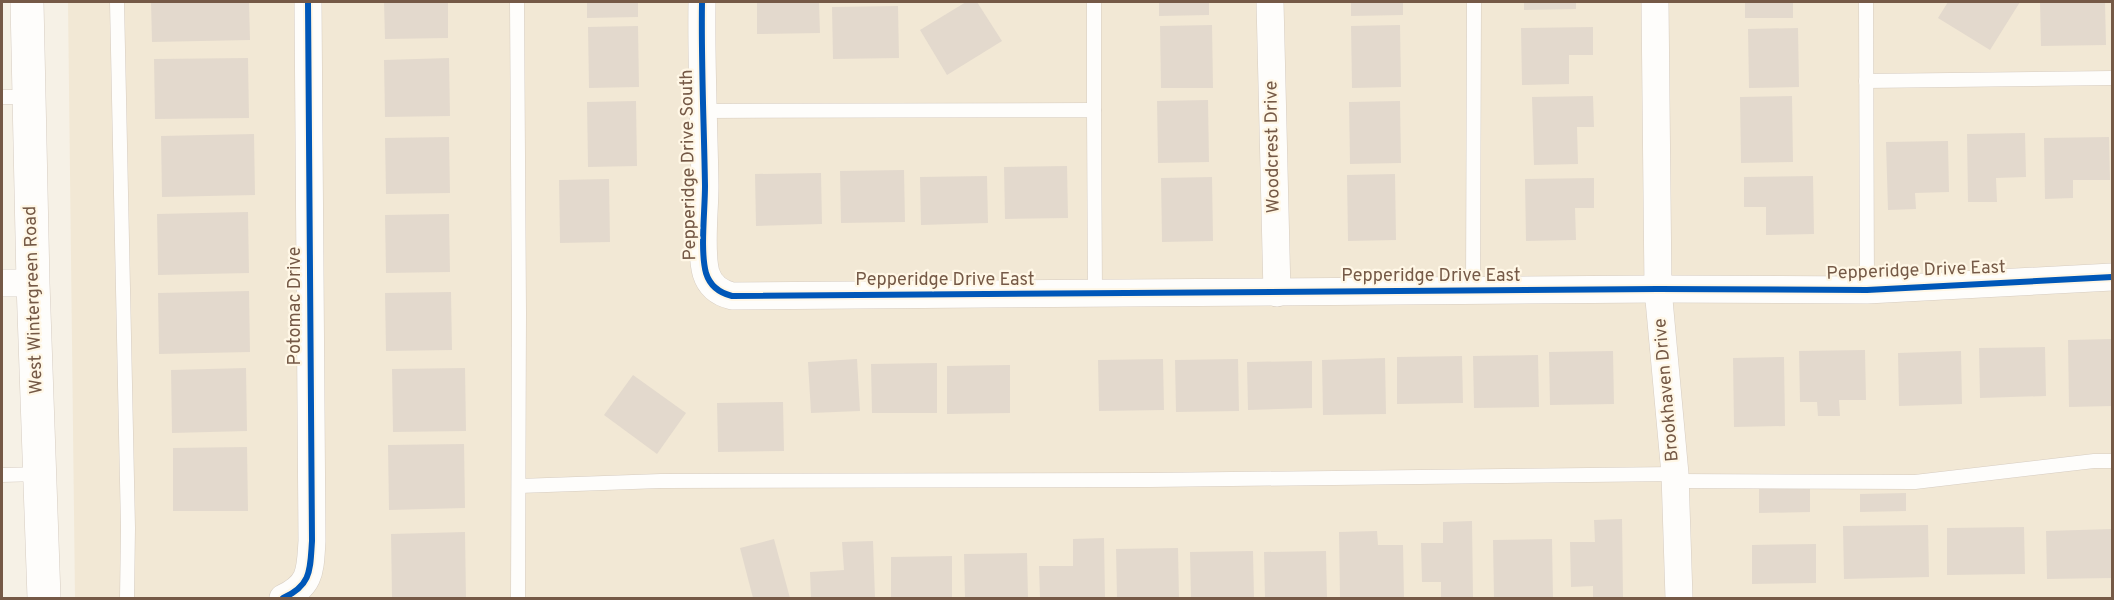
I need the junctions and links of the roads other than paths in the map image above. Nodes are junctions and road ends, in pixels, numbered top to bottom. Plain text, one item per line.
1 (27, 2) edge
2 (117, 2) edge
3 (308, 2) edge
4 (517, 2) edge
5 (702, 2) edge
6 (1094, 2) edge
7 (1270, 2) edge
8 (1474, 2) edge
9 (1655, 2) edge
10 (1866, 2) edge
11 (2112, 78) edge
12 (1866, 81) junction
13 (15, 97) edge
14 (1094, 110) junction
15 (702, 111) junction
16 (2112, 277) edge
17 (17, 283) edge
18 (1658, 290) junction
19 (1867, 290) junction
20 (1473, 291) junction
21 (1277, 293) junction
22 (1095, 294) junction
23 (749, 296) joint
24 (2112, 461) edge
25 (40, 474) junction
26 (2, 475) edge
27 (1675, 478) junction
28 (519, 486) junction
29 (44, 598) edge
30 (127, 598) edge
31 (283, 598) edge
32 (518, 598) edge
33 (1679, 598) edge

1 - 13 street, West Wintergreen Road
2 - 30 lane
3 - 31 street, Potomac Drive
4 - 28 lane
5 - 15 street, Pepperidge Drive South
6 - 14 lane
7 - 21 street, Woodcrest Drive
8 - 20 lane
9 - 18 street, Brookhaven Drive
10 - 12 lane
11 - 12 lane
12 - 19 lane
13 - 17 street, West Wintergreen Road
14 - 15 lane
14 - 22 lane
15 - 23 street, Pepperidge Drive South
16 - 19 street, Pepperidge Drive East
17 - 25 street, West Wintergreen Road
18 - 19 street, Pepperidge Drive East
18 - 20 street, Pepperidge Drive East
18 - 27 street, Brookhaven Drive
20 - 21 street, Pepperidge Drive East
21 - 22 street, Pepperidge Drive East
22 - 23 street, Pepperidge Drive East
24 - 27 lane
25 - 26 lane
25 - 29 street, West Wintergreen Road
27 - 28 lane
27 - 33 street, Brookhaven Drive
28 - 32 lane

